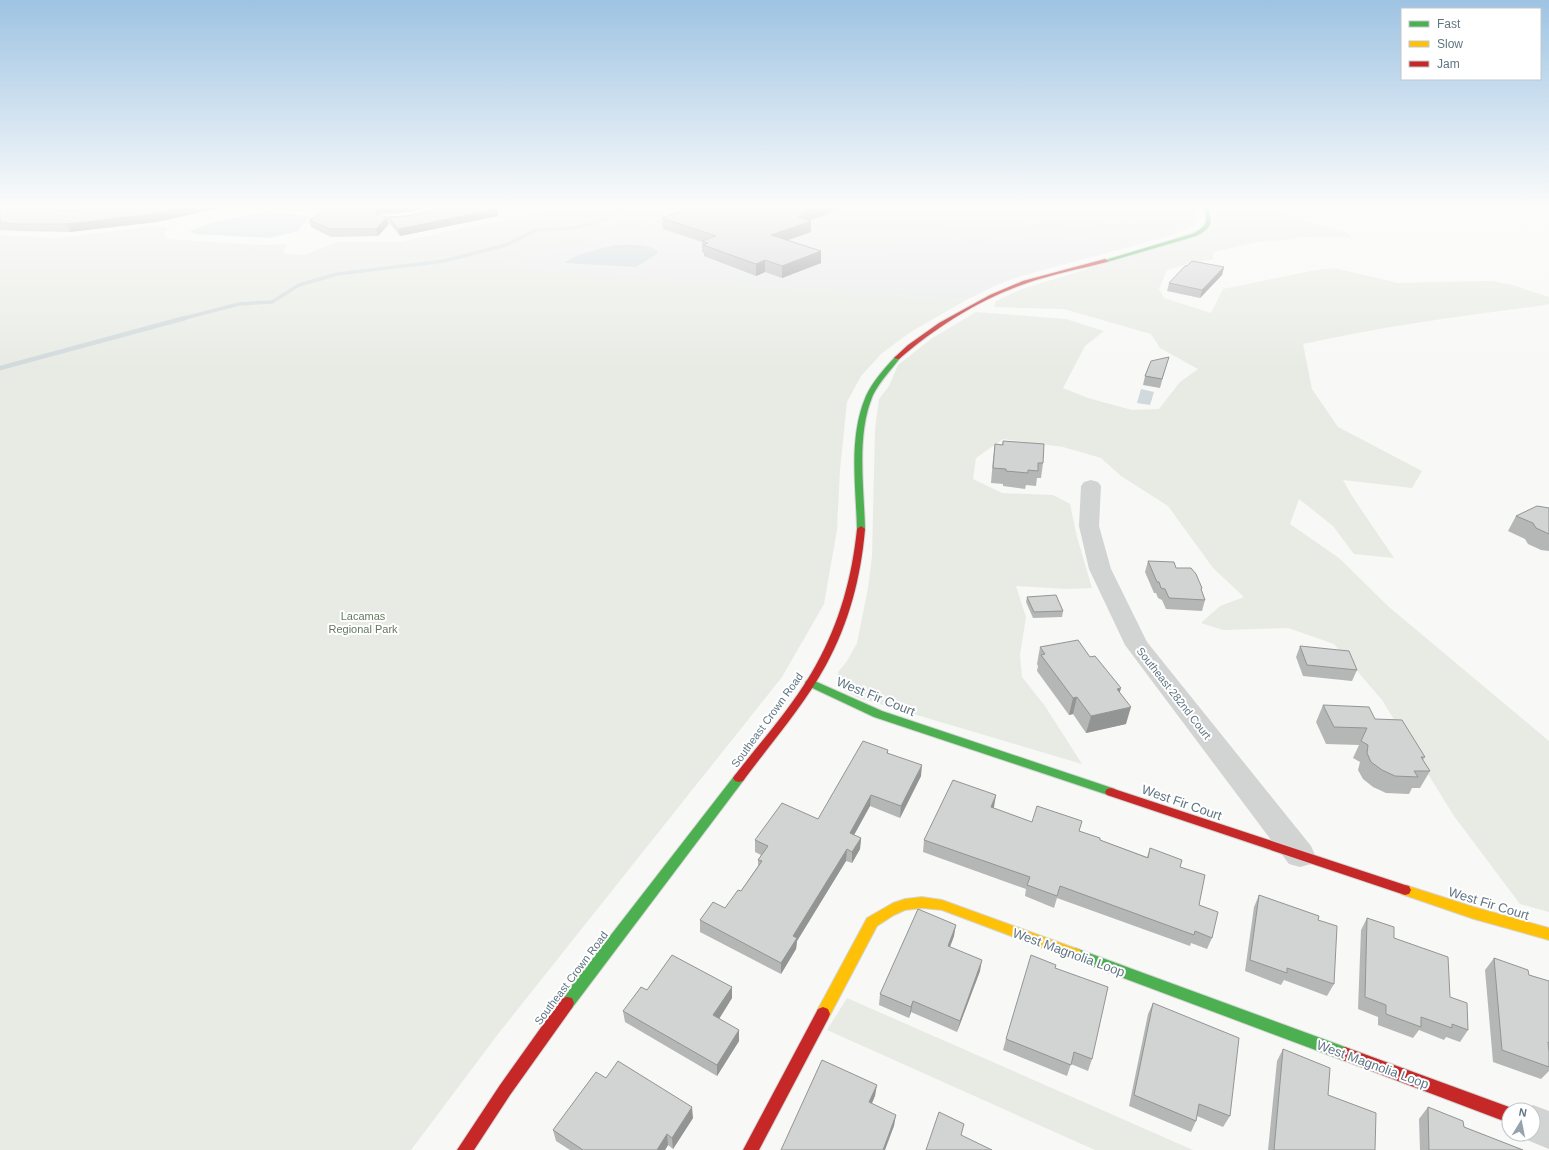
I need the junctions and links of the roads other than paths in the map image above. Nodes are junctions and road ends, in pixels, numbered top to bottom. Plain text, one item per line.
1 (1101, 262) edge
2 (1091, 486) dead end
3 (810, 683) junction
4 (1300, 855) junction
5 (1549, 934) edge
6 (1501, 1112) edge
7 (465, 1150) edge
8 (751, 1150) edge

1 - 3 street, Southeast Crown Road
2 - 4 street, Southeast 282nd Court
3 - 4 street, West Fir Court
3 - 7 street, Southeast Crown Road
4 - 5 street, West Fir Court
6 - 8 street, West Magnolia Loop

